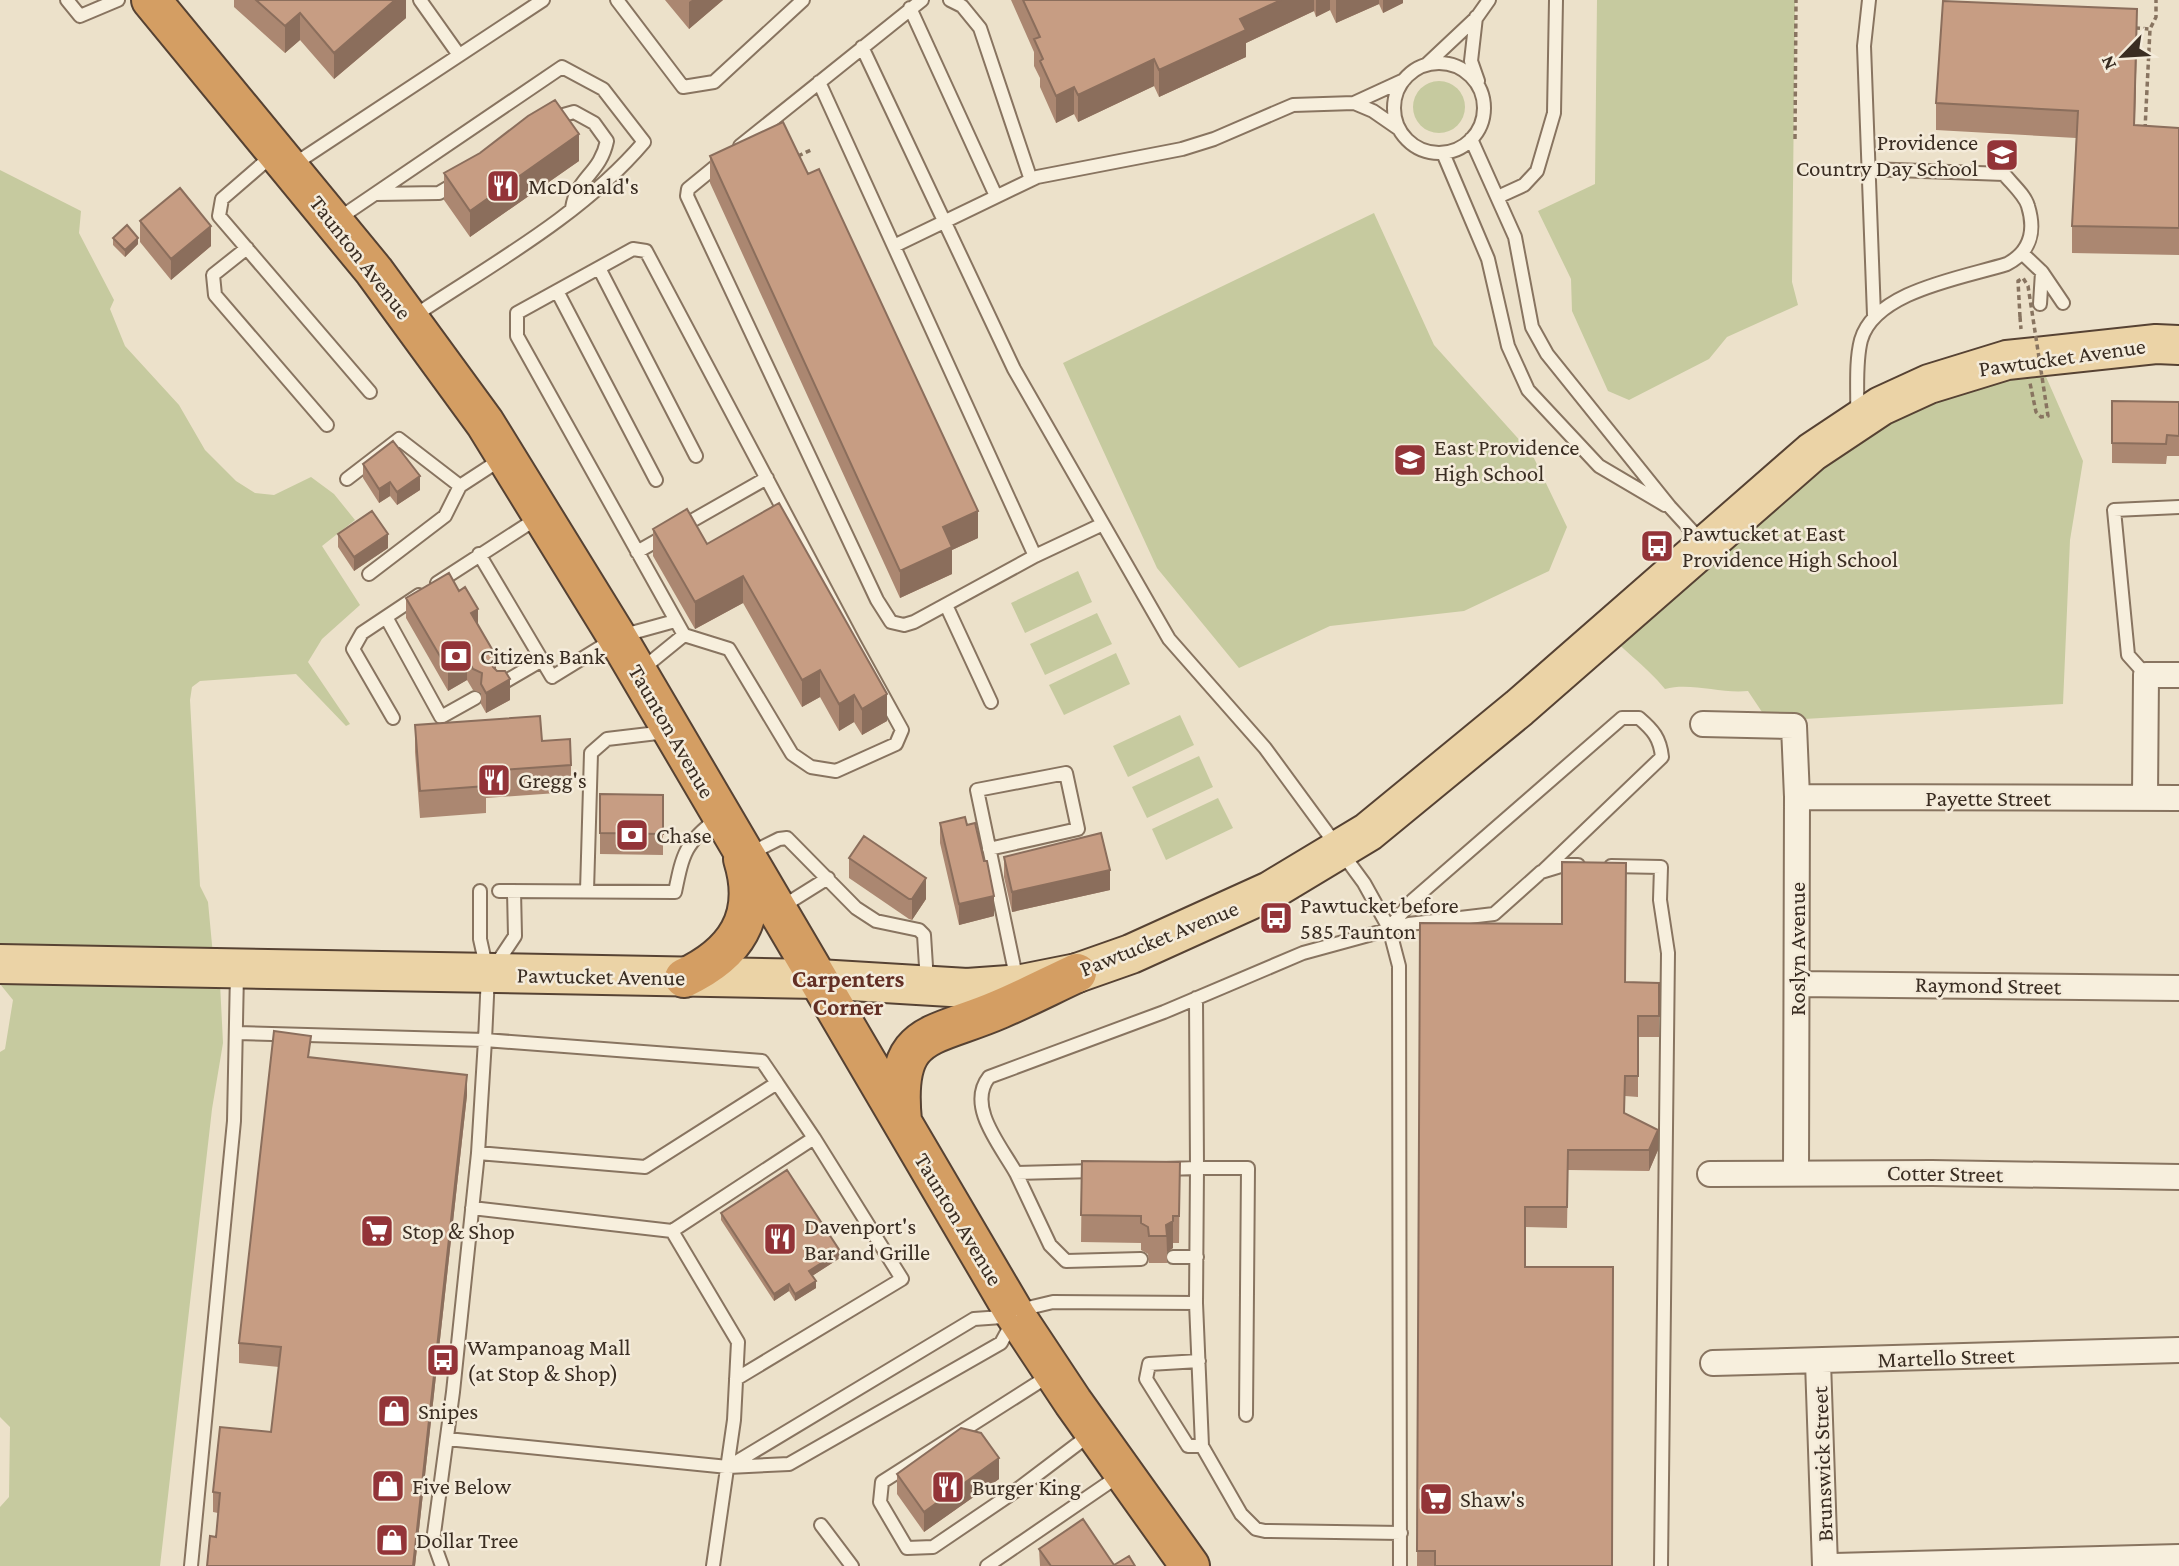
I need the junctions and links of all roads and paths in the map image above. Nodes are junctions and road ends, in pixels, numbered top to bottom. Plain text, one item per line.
1 (67, 0) edge
2 (118, 0) edge
3 (150, 0) edge
4 (420, 0) edge
5 (542, 0) edge
6 (617, 0) edge
7 (803, 0) edge
8 (922, 0) edge
9 (950, 0) edge
10 (1489, 0) edge
11 (1556, 0) edge
12 (1796, 0) edge
13 (1869, 0) edge
14 (2156, 0) edge
15 (910, 8) junction
16 (1476, 17) junction
17 (2125, 27) edge
18 (2150, 29) junction
19 (862, 47) junction
20 (459, 55) junction
21 (1426, 65) junction
22 (1404, 80) junction
23 (819, 82) junction
24 (1481, 92) junction
25 (1354, 103) junction
26 (1399, 129) junction
27 (533, 131) edge
28 (2144, 132) edge
29 (1471, 139) junction
30 (1795, 139) dead end
31 (811, 150) dead end
32 (1443, 153) junction
33 (283, 160) junction
34 (802, 166) edge
35 (1869, 169) junction
36 (469, 175) edge
37 (1031, 180) junction
38 (374, 194) junction
39 (996, 196) junction
40 (1500, 196) junction
41 (572, 208) junction
42 (334, 221) junction
43 (943, 221) junction
44 (894, 246) junction
45 (247, 248) junction
46 (2024, 255) junction
47 (599, 268) junction
48 (2042, 272) junction
49 (557, 291) junction
50 (2063, 303) dead end
51 (2040, 304) dead end
52 (1874, 315) junction
53 (411, 318) junction
54 (2021, 330) dead end
55 (2179, 345) edge
56 (2030, 383) dead end
57 (370, 392) dead end
58 (1856, 423) junction
59 (327, 425) dead end
60 (507, 456) junction
61 (696, 456) dead end
62 (347, 478) dead end
63 (767, 478) junction
64 (656, 480) dead end
65 (460, 486) junction
66 (2179, 507) edge
67 (1670, 508) junction
68 (543, 515) junction
69 (1103, 524) junction
70 (1706, 545) junction
71 (638, 552) junction
72 (479, 554) junction
73 (1035, 556) junction
74 (369, 575) dead end
75 (946, 606) junction
76 (386, 617) junction
77 (675, 621) junction
78 (684, 635) junction
79 (617, 637) junction
80 (542, 660) junction
81 (638, 673) junction
82 (2146, 675) junction
83 (2179, 675) edge
84 (500, 684) edge
85 (475, 698) dead end
86 (991, 702) dead end
87 (393, 718) dead end
88 (1703, 724) dead end
89 (672, 731) junction
90 (1797, 797) junction
91 (2146, 797) junction
92 (2179, 798) edge
93 (735, 838) junction
94 (989, 849) junction
95 (1340, 849) junction
96 (1541, 872) junction
97 (828, 878) junction
98 (480, 891) dead end
99 (499, 891) dead end
100 (514, 891) junction
101 (587, 891) junction
102 (777, 910) junction
103 (1389, 928) junction
104 (0, 964) edge
105 (237, 967) junction
106 (1077, 973) junction
107 (488, 975) junction
108 (684, 978) junction
109 (818, 979) junction
110 (1018, 984) junction
111 (1797, 984) junction
112 (927, 986) junction
113 (2179, 988) edge
114 (1196, 998) junction
115 (237, 1033) junction
116 (485, 1040) junction
117 (777, 1083) junction
118 (902, 1123) junction
119 (814, 1138) junction
120 (478, 1153) junction
121 (1197, 1168) junction
122 (1155, 1170) edge
123 (1113, 1171) edge
124 (1016, 1173) junction
125 (1796, 1173) junction
126 (1710, 1174) dead end
127 (2179, 1177) edge
128 (472, 1208) junction
129 (672, 1231) junction
130 (1173, 1257) dead end
131 (1197, 1257) junction
132 (1141, 1259) dead end
133 (1196, 1303) junction
134 (1016, 1316) junction
135 (2179, 1350) edge
136 (1199, 1361) junction
137 (1818, 1362) junction
138 (1713, 1363) dead end
139 (1053, 1373) junction
140 (736, 1379) junction
141 (1246, 1415) dead end
142 (1093, 1432) junction
143 (447, 1439) junction
144 (1202, 1446) junction
145 (728, 1467) junction
146 (1123, 1473) junction
147 (821, 1525) dead end
148 (1401, 1533) junction
149 (2179, 1557) edge
150 (191, 1566) edge
151 (442, 1566) edge
152 (713, 1566) edge
153 (852, 1566) edge
154 (987, 1566) edge
155 (1190, 1566) edge
156 (1400, 1566) edge
157 (1661, 1566) edge
158 (1809, 1566) edge
159 (1825, 1566) edge
160 (1833, 1566) edge

1 - 2 lane
3 - 33 highway, Taunton Avenue
4 - 20 lane
5 - 20 lane
6 - 7 lane
8 - 15 lane
9 - 37 lane
10 - 16 lane
11 - 40 lane
12 - 30 path
13 - 35 lane
14 - 18 path
15 - 19 lane
15 - 39 lane
16 - 21 lane
16 - 24 lane
17 - 18 path
18 - 28 path
19 - 23 lane
19 - 43 lane
20 - 33 lane
21 - 22 lane
21 - 24 lane
22 - 25 lane
22 - 26 lane
23 - 44 lane
23 - 75 lane
24 - 29 lane
25 - 26 lane
25 - 37 lane
26 - 32 lane
27 - 41 lane
29 - 32 lane
29 - 40 lane
31 - 34 path
32 - 67 lane
33 - 42 highway, Taunton Avenue
33 - 45 lane
35 - 46 lane
35 - 52 lane
36 - 38 lane
37 - 39 lane
38 - 41 lane
38 - 42 lane
39 - 43 lane
40 - 67 lane
41 - 53 lane
42 - 53 highway, Taunton Avenue
43 - 44 lane
43 - 69 lane
44 - 73 lane
45 - 57 lane
45 - 59 lane
46 - 48 lane
46 - 52 lane
47 - 49 lane
47 - 61 lane
47 - 63 lane
48 - 50 lane
48 - 51 lane
49 - 64 lane
49 - 71 lane
52 - 58 lane
53 - 60 highway, Taunton Avenue
54 - 56 path, bridge
55 - 58 main road, Pawtucket Avenue
58 - 70 main road, Pawtucket Avenue
60 - 65 lane
60 - 68 highway, Taunton Avenue
62 - 65 lane
63 - 71 lane
63 - 78 lane
65 - 74 lane
66 - 82 lane
67 - 70 lane
68 - 72 lane
68 - 79 highway, Taunton Avenue
69 - 73 lane
69 - 95 lane
70 - 95 main road, Pawtucket Avenue
71 - 77 lane
72 - 76 lane
72 - 80 lane
73 - 75 lane
75 - 86 lane
76 - 85 lane
76 - 87 lane
77 - 78 lane
77 - 79 lane
78 - 81 lane
79 - 80 lane
79 - 81 highway, Taunton Avenue
80 - 84 lane
81 - 89 highway, Taunton Avenue
82 - 83 street
82 - 91 street
88 - 90 street, Roslyn Avenue
89 - 93 highway, Taunton Avenue
89 - 101 lane
90 - 91 street, Payette Street
90 - 111 street, Roslyn Avenue
91 - 92 street, Payette Street
93 - 97 lane
93 - 101 lane
93 - 102 highway, Taunton Avenue
93 - 108 highway
94 - 94 lane
94 - 110 lane
95 - 103 lane
95 - 106 main road, Pawtucket Avenue
96 - 103 lane
96 - 103 lane
96 - 157 lane
97 - 102 lane
97 - 112 lane
98 - 107 lane
99 - 100 lane
100 - 101 lane
100 - 107 lane
102 - 109 highway, Taunton Avenue
103 - 114 lane
103 - 148 lane
104 - 105 main road, Pawtucket Avenue
105 - 107 main road, Pawtucket Avenue
105 - 115 lane
106 - 110 main road, Pawtucket Avenue
106 - 118 highway
107 - 108 main road, Pawtucket Avenue
107 - 116 lane
108 - 109 main road, Pawtucket Avenue
109 - 112 main road, Pawtucket Avenue
109 - 118 highway, Taunton Avenue
110 - 112 main road, Pawtucket Avenue
111 - 113 street, Raymond Street
111 - 125 street, Roslyn Avenue
114 - 121 lane
114 - 124 lane
115 - 116 lane
115 - 150 lane
116 - 117 lane
116 - 120 lane
117 - 119 lane
117 - 120 lane
118 - 134 highway, Taunton Avenue
119 - 129 lane
119 - 140 lane
120 - 128 lane
121 - 122 lane
121 - 131 lane
121 - 141 lane
123 - 124 lane
124 - 132 lane
125 - 126 street, Cotter Street
125 - 127 street, Cotter Street
128 - 129 lane
128 - 143 lane
129 - 140 lane
130 - 131 lane
131 - 133 lane
133 - 134 lane
133 - 136 lane
134 - 139 highway, Taunton Avenue
134 - 145 lane
134 - 145 lane
135 - 137 street, Martello Street
136 - 144 lane
136 - 144 lane
137 - 138 street, Martello Street
137 - 159 street, Brunswick Street
139 - 142 highway, Taunton Avenue
139 - 142 lane
140 - 145 lane
142 - 146 highway, Taunton Avenue
143 - 145 lane
143 - 151 lane
144 - 148 lane
145 - 152 lane
146 - 154 lane
146 - 155 highway, Taunton Avenue
147 - 153 lane
148 - 156 lane
149 - 160 street
158 - 159 street
159 - 160 street

